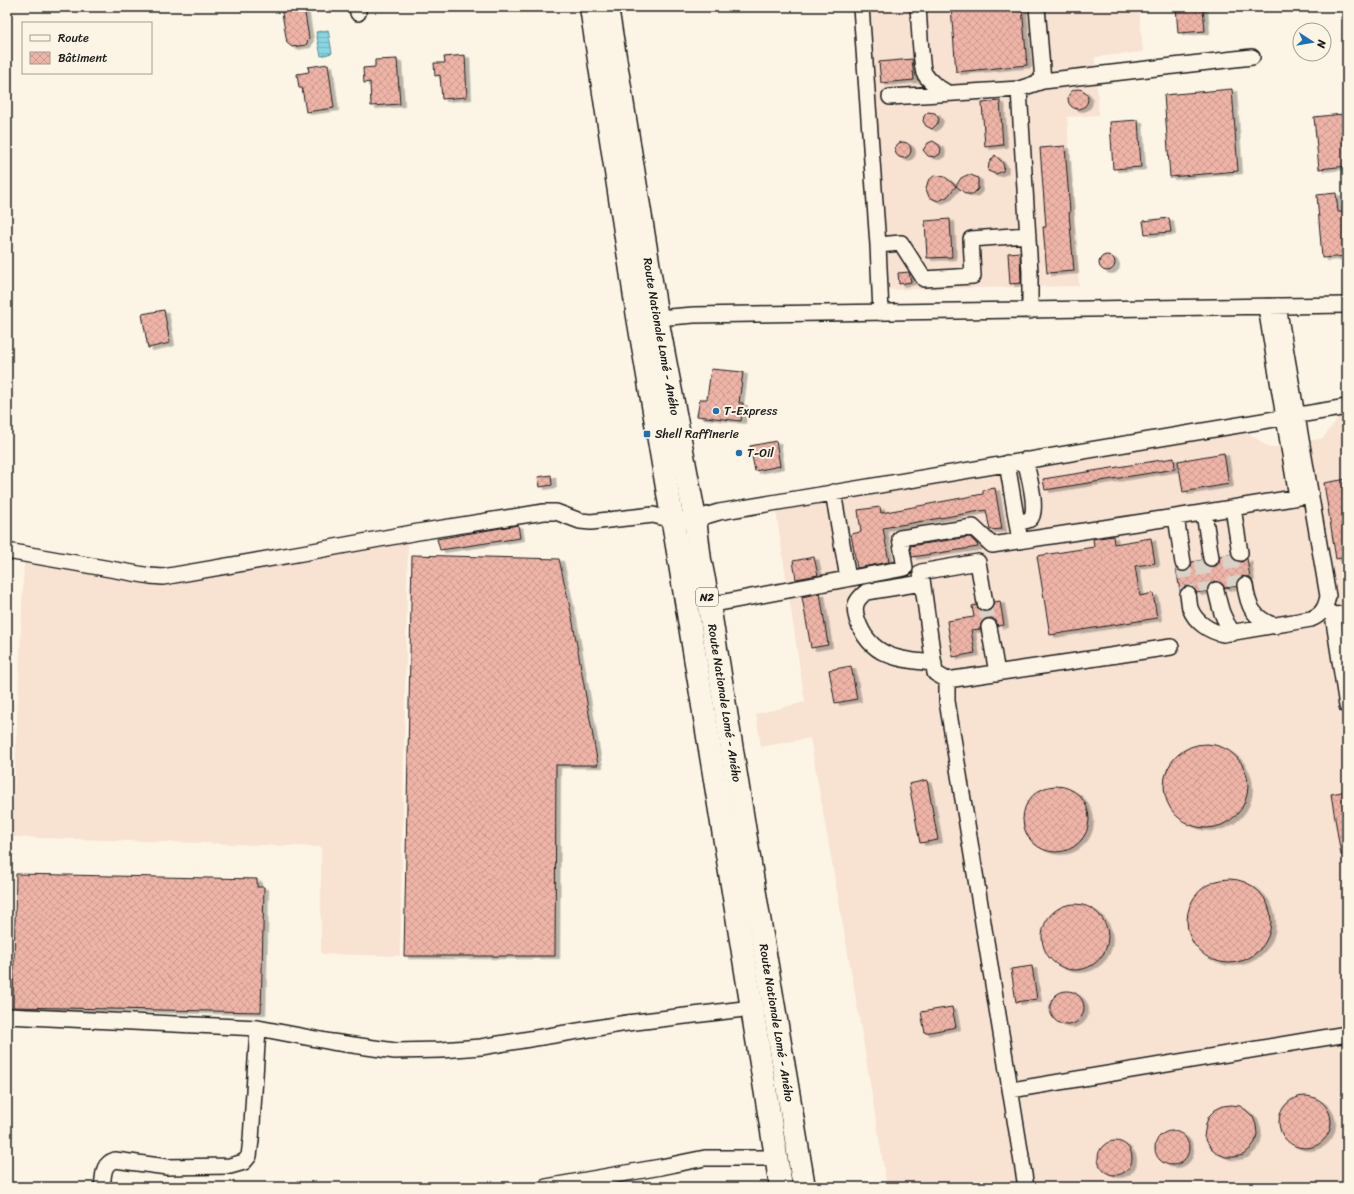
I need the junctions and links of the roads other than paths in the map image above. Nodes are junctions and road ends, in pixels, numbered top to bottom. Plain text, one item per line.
1 (591, 7) edge
2 (607, 7) edge
3 (860, 7) edge
4 (918, 7) edge
5 (1037, 7) edge
6 (1252, 57) dead end
7 (1043, 81) junction
8 (1019, 89) junction
9 (948, 93) junction
10 (890, 97) dead end
11 (1028, 235) junction
12 (878, 244) junction
13 (1347, 305) edge
14 (1272, 306) junction
15 (1030, 310) junction
16 (881, 313) junction
17 (648, 318) junction
18 (1347, 407) edge
19 (1290, 416) junction
20 (1025, 460) junction
21 (1007, 463) junction
22 (833, 492) junction
23 (1304, 496) junction
24 (1204, 512) junction
25 (695, 519) junction
26 (673, 520) junction
27 (1017, 523) junction
28 (1020, 541) junction
29 (7, 551) edge
30 (848, 578) junction
31 (922, 583) junction
32 (1216, 590) junction
33 (985, 603) tunnel mouth
34 (709, 605) junction
35 (1335, 613) edge
36 (1275, 626) junction
37 (989, 627) tunnel mouth
38 (1237, 632) junction
39 (1171, 647) dead end
40 (934, 663) junction
41 (997, 673) junction
42 (947, 680) junction
43 (1347, 706) edge
44 (752, 1008) junction
45 (7, 1016) edge
46 (258, 1028) junction
47 (1347, 1034) edge
48 (1010, 1090) junction
49 (776, 1158) junction
50 (102, 1187) edge
51 (546, 1187) edge
52 (781, 1187) edge
53 (804, 1187) edge
54 (1026, 1187) edge

1 - 17 highway, Route Nationale Lomé - Aného / N2
2 - 17 highway, Route Nationale Lomé - Aného / N2
3 - 12 street
4 - 9 street
5 - 7 street
6 - 7 street
7 - 8 street
8 - 9 street
8 - 11 street
9 - 10 street
11 - 12 street
11 - 15 street
12 - 16 street
13 - 14 street
14 - 15 street
14 - 19 street
15 - 16 street
16 - 17 street
17 - 25 highway, Route Nationale Lomé - Aného / N2
17 - 26 highway, Route Nationale Lomé - Aného / N2
18 - 19 street
19 - 20 street
19 - 23 street
20 - 21 street
20 - 27 street
21 - 22 street
21 - 27 street
22 - 25 street
22 - 30 street
23 - 24 street
23 - 35 street
24 - 24 street
24 - 28 street
25 - 26 street
25 - 34 highway, Route Nationale Lomé - Aného / N2
26 - 29 street
26 - 44 highway, Route Nationale Lomé - Aného / N2
27 - 28 street
28 - 30 street
30 - 34 street
31 - 33 street
31 - 40 street
31 - 40 street
32 - 36 street
32 - 38 street
32 - 38 street
32 - 38 street
34 - 53 highway, Route Nationale Lomé - Aného / N2
35 - 36 street
35 - 43 street
36 - 38 street
37 - 41 street
39 - 41 street
40 - 42 street
41 - 42 street
42 - 48 street
44 - 46 street
44 - 49 highway, Route Nationale Lomé - Aného / N2
45 - 46 street
46 - 50 street
47 - 48 street
48 - 54 street
49 - 51 street
49 - 52 highway, Route Nationale Lomé - Aného / N2

